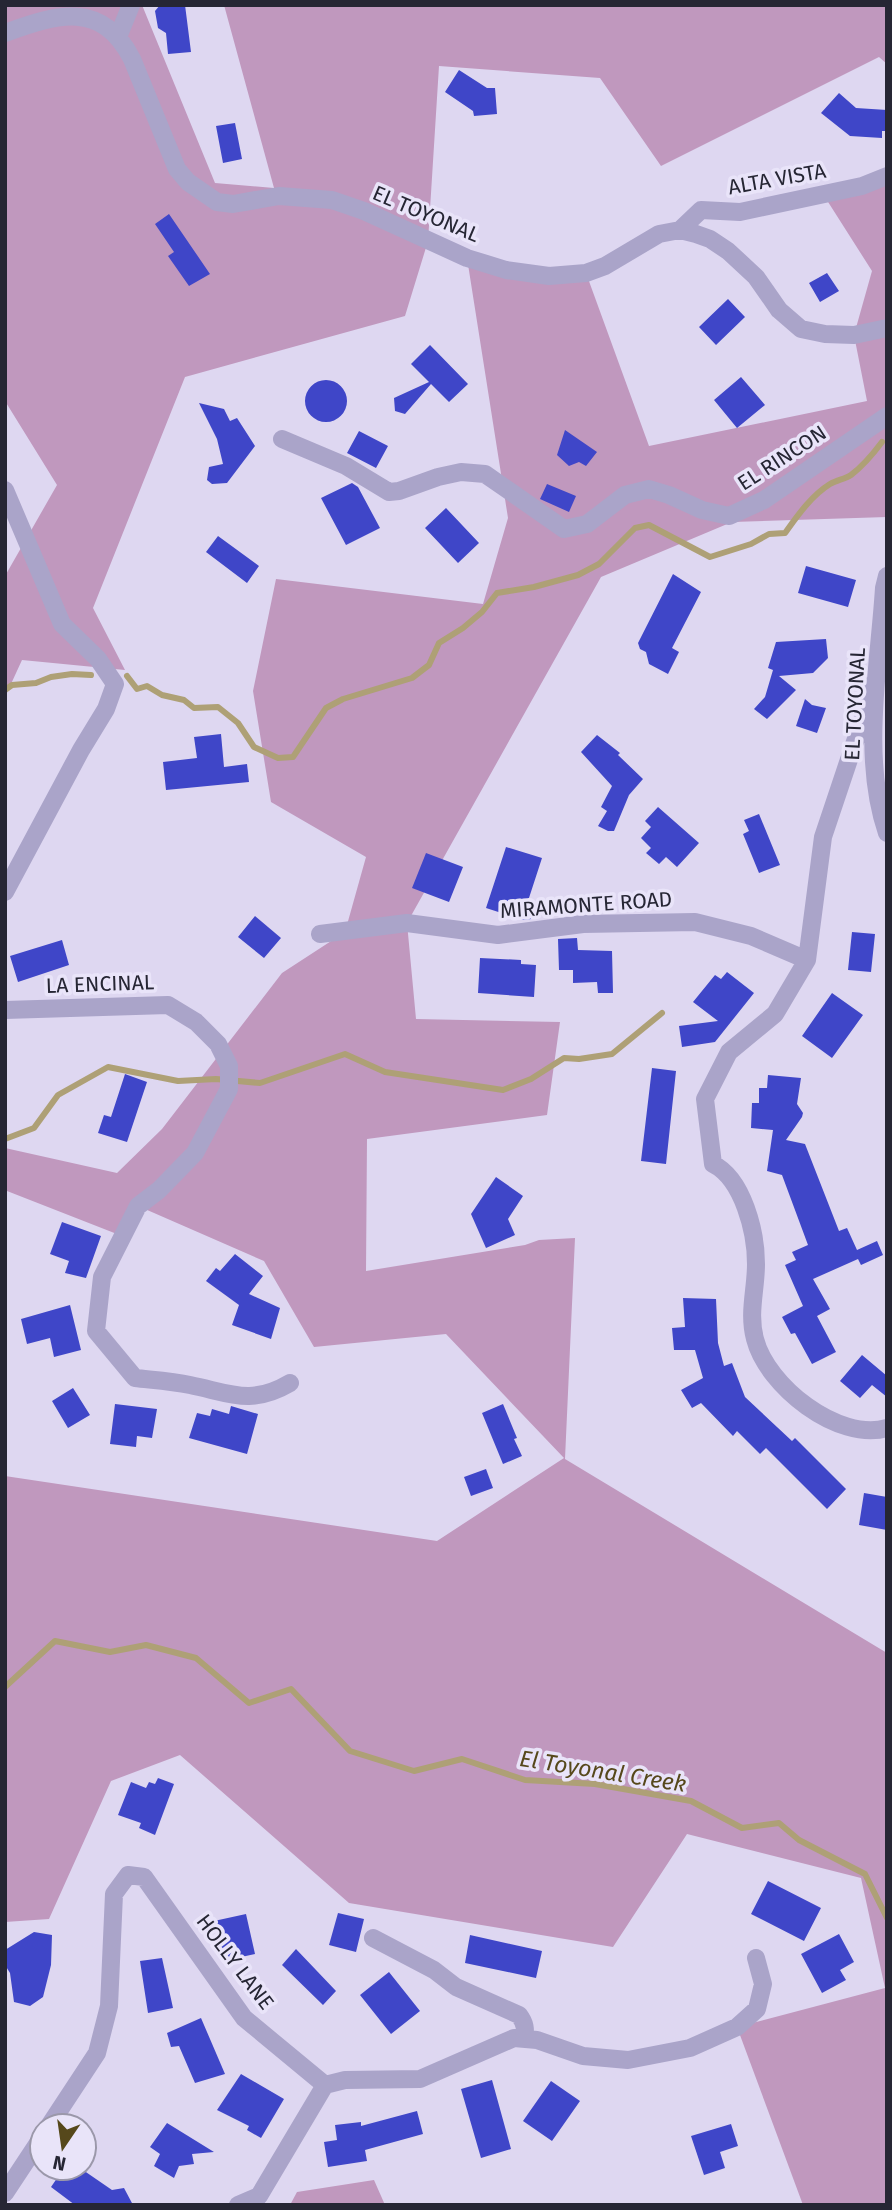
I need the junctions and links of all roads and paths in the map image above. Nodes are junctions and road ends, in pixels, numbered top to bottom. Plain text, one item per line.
1 (131, 5) edge
2 (5, 33) edge
3 (118, 37) junction
4 (887, 176) edge
5 (680, 230) junction
6 (887, 328) edge
7 (887, 416) edge
8 (282, 439) dead end
9 (5, 490) edge
10 (887, 576) edge
11 (876, 679) junction
12 (887, 833) edge
13 (5, 892) edge
14 (320, 934) dead end
15 (807, 960) junction
16 (5, 1010) edge
17 (290, 1383) dead end
18 (887, 1429) edge
19 (373, 1938) dead end
20 (756, 1958) dead end
21 (524, 2039) junction
22 (326, 2085) junction
23 (58, 2112) edge
24 (28, 2158) edge
25 (5, 2193) edge
26 (238, 2205) edge

1 - 3 street
2 - 3 street, EL TOYONAL
3 - 5 street, EL TOYONAL
4 - 5 street, ALTA VISTA
5 - 6 street
7 - 8 street, EL RINCON
9 - 13 street
10 - 11 street, EL TOYONAL
11 - 12 street, EL TOYONAL
11 - 15 street
14 - 15 street, MIRAMONTE ROAD
15 - 18 street
16 - 17 street, LA ENCINAL
19 - 21 street
20 - 21 street
21 - 22 street
22 - 23 street, HOLLY LANE
22 - 26 street
24 - 25 street

